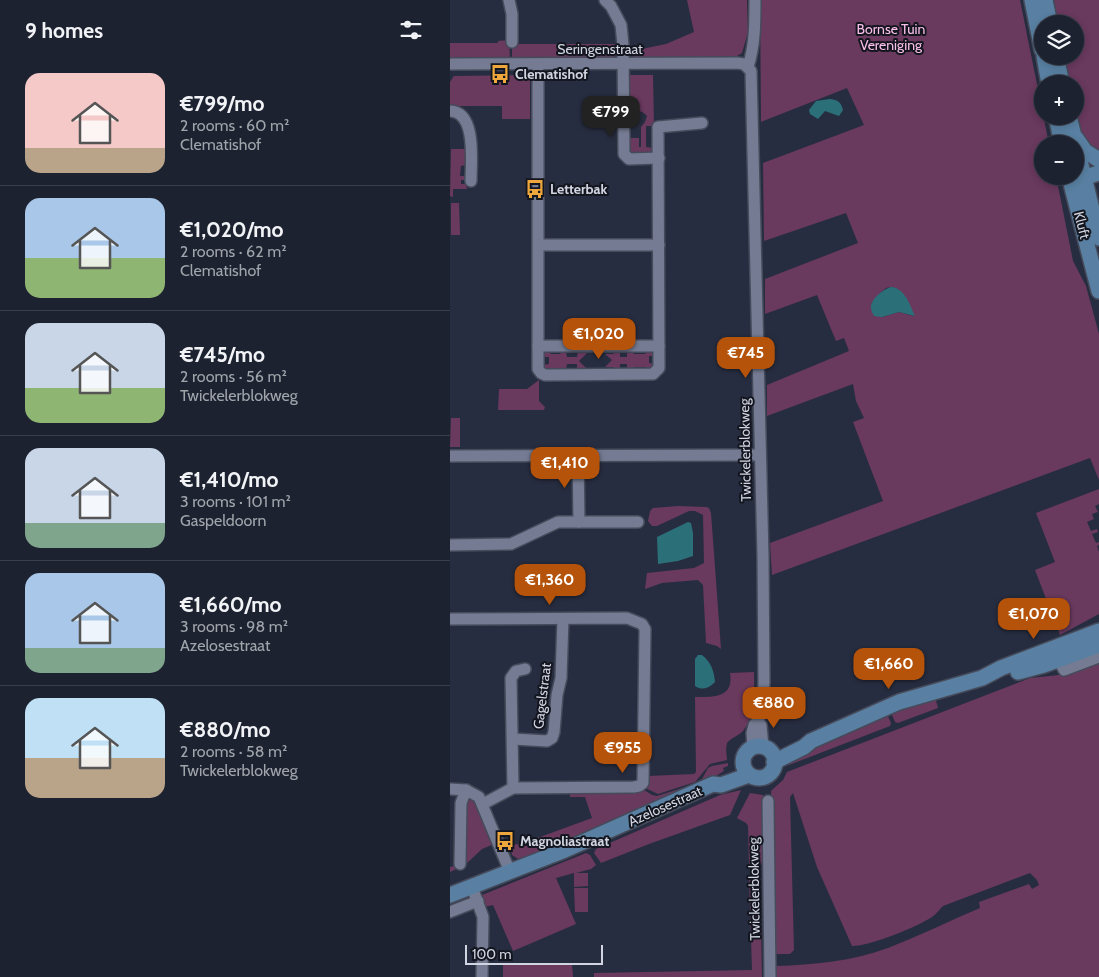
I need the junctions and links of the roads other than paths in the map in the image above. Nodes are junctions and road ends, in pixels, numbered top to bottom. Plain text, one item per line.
1 (509, 0) edge
2 (605, 0) edge
3 (755, 0) edge
4 (1032, 0) edge
5 (1045, 0) edge
6 (1035, 15) edge
7 (1048, 15) edge
8 (512, 42) dead end
9 (450, 64) edge
10 (538, 64) junction
11 (623, 64) junction
12 (748, 67) junction
13 (450, 111) edge
14 (702, 123) dead end
15 (1071, 125) edge
16 (1073, 132) junction
17 (1074, 135) edge
18 (659, 158) junction
19 (1099, 160) edge
20 (1099, 173) edge
21 (471, 181) dead end
22 (1084, 182) edge
23 (1082, 185) edge
24 (1083, 185) edge
25 (1099, 238) edge
26 (539, 245) junction
27 (659, 245) junction
28 (1099, 291) edge
29 (538, 346) junction
30 (659, 346) junction
31 (760, 455) junction
32 (450, 456) edge
33 (578, 456) junction
34 (579, 522) junction
35 (638, 522) dead end
36 (450, 544) edge
37 (450, 619) edge
38 (563, 619) junction
39 (1099, 631) edge
40 (1099, 645) edge
41 (1056, 654) junction
42 (1099, 657) edge
43 (525, 670) dead end
44 (513, 739) junction
45 (765, 752) junction
46 (746, 769) junction
47 (514, 788) junction
48 (450, 789) edge
49 (466, 790) junction
50 (768, 801) dead end
51 (483, 804) junction
52 (460, 864) dead end
53 (510, 872) junction
54 (475, 894) junction
55 (450, 895) edge
56 (450, 912) edge
57 (482, 977) edge
58 (770, 977) edge

1 - 8 street
2 - 11 street
3 - 12 street, Twickelerblokweg
4 - 6 street
5 - 7 street
9 - 10 street, Seringenstraat
10 - 11 street, Seringenstraat
10 - 26 street
11 - 12 street, Seringenstraat
11 - 18 street
12 - 31 street, Twickelerblokweg
13 - 21 street
14 - 18 street
15 - 16 street
16 - 17 street
16 - 19 street
18 - 27 street
20 - 22 street
23 - 28 street, Kluft
24 - 25 street, Kluft
26 - 27 street
26 - 29 street
27 - 30 street
29 - 30 street
29 - 30 street
31 - 33 street
31 - 45 street, Twickelerblokweg
32 - 33 street
33 - 34 street
34 - 35 street
34 - 36 street
37 - 38 street
38 - 44 street, Gagelstraat
38 - 47 street
39 - 41 street
40 - 41 street
41 - 42 street
41 - 45 street
43 - 44 street, Gagelstraat
44 - 47 street, Gagelstraat
45 - 46 street
45 - 46 street
46 - 53 street, Azelosestraat
47 - 51 street
48 - 49 street
49 - 51 street
49 - 52 street
50 - 58 street, Twickelerblokweg
51 - 53 street
53 - 54 street, Azelosestraat
54 - 55 street, Azelosestraat
54 - 56 street, Azelosestraat
54 - 57 street

